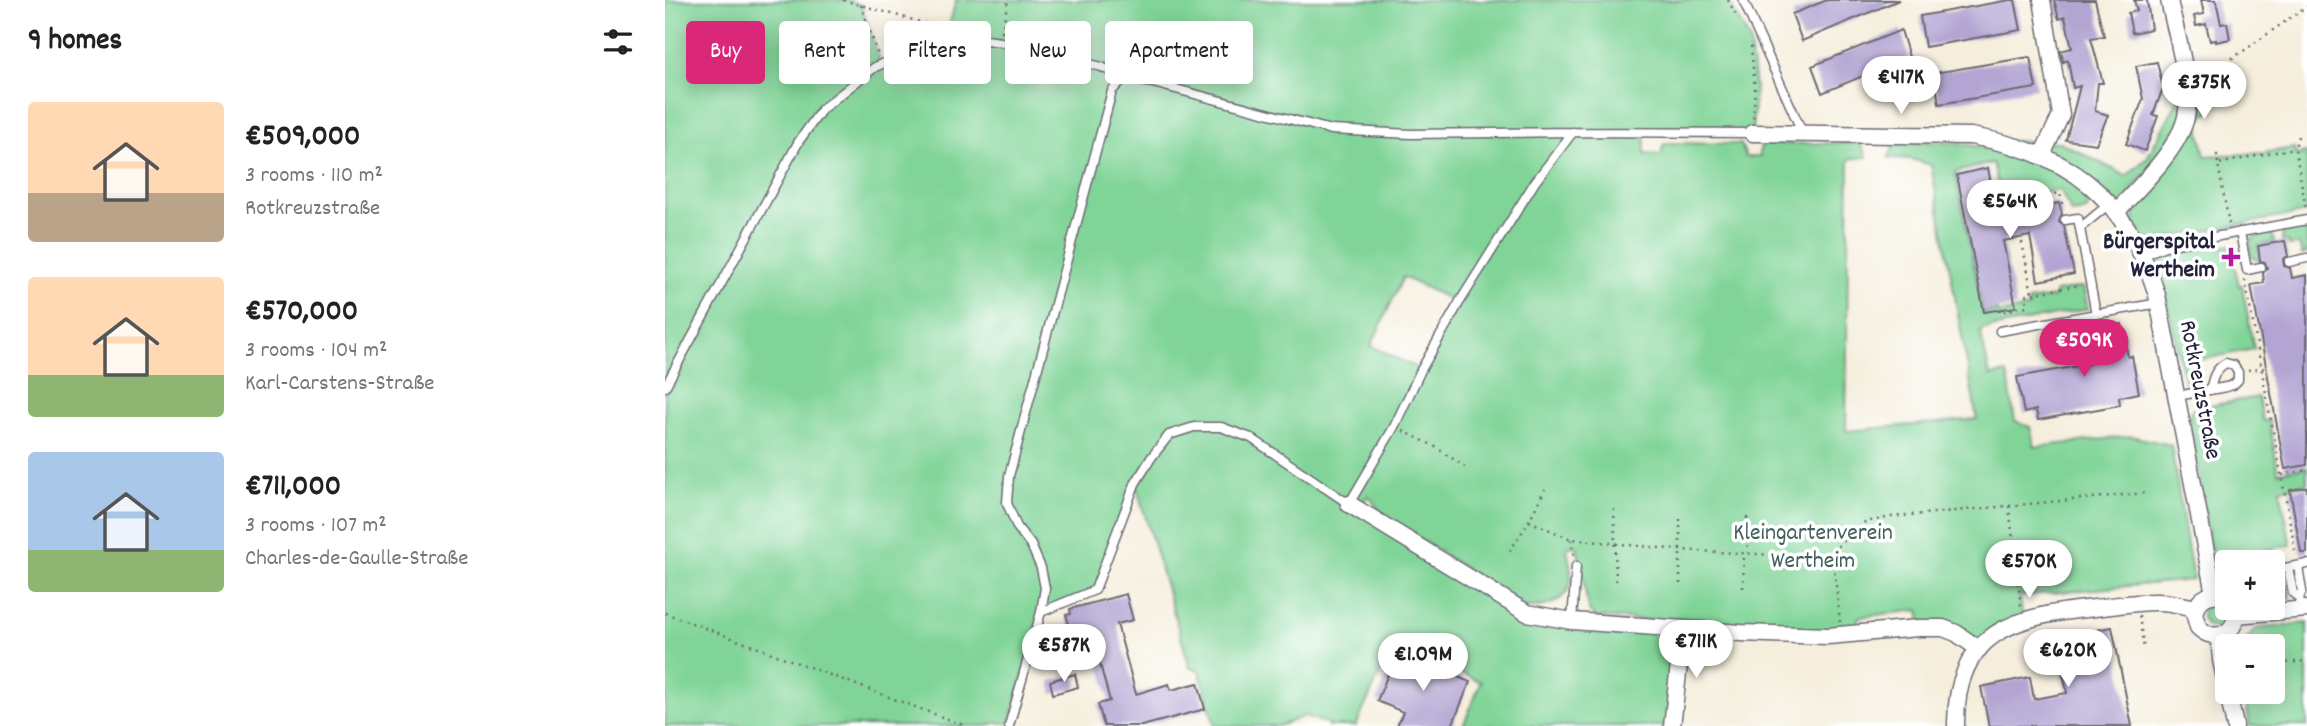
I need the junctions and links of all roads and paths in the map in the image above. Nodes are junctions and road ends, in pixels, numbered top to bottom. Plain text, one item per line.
1 (843, 0) edge
2 (1008, 0) edge
3 (1728, 0) edge
4 (1743, 0) edge
5 (2042, 0) edge
6 (2169, 0) edge
7 (861, 5) junction
8 (2307, 6) edge
9 (1739, 20) dead end
10 (916, 21) edge
11 (991, 41) edge
12 (1750, 41) dead end
13 (1001, 42) junction
14 (884, 64) edge
15 (881, 65) junction
16 (1105, 68) edge
17 (1118, 84) edge
18 (1157, 84) edge
19 (2186, 85) junction
20 (1573, 132) junction
21 (1752, 133) junction
22 (1803, 134) junction
23 (2298, 136) dead end
24 (2295, 148) junction
25 (2222, 154) dead end
26 (2042, 155) junction
27 (2218, 164) junction
28 (2000, 203) dead end
29 (2113, 207) junction
30 (2307, 218) edge
31 (2066, 220) joint
32 (2080, 228) junction
33 (2235, 233) junction
34 (2022, 242) dead end
35 (2143, 255) junction
36 (2307, 258) edge
37 (2289, 262) dead end
38 (2261, 267) dead end
39 (2247, 270) junction
40 (2090, 283) junction
41 (2032, 293) junction
42 (2159, 303) junction
43 (1999, 309) dead end
44 (2096, 314) junction
45 (2000, 331) dead end
46 (2261, 368) junction
47 (2266, 368) dead end
48 (2238, 372) junction
49 (665, 387) edge
50 (2210, 390) junction
51 (2177, 396) junction
52 (1394, 426) junction
53 (1465, 467) dead end
54 (2307, 470) edge
55 (2282, 475) junction
56 (1545, 489) dead end
57 (2145, 493) dead end
58 (1349, 503) junction
59 (2009, 506) junction
60 (1614, 509) dead end
61 (1680, 514) dead end
62 (1747, 517) dead end
63 (1529, 521) junction
64 (1571, 539) junction
65 (1614, 542) junction
66 (1680, 550) junction
67 (1510, 551) dead end
68 (1746, 553) junction
69 (1833, 558) junction
70 (2303, 565) edge
71 (1576, 566) joint
72 (2285, 568) edge
73 (2288, 568) junction
74 (2215, 569) edge
75 (1616, 581) dead end
76 (1680, 584) dead end
77 (1743, 588) dead end
78 (2215, 596) edge
79 (2137, 604) junction
80 (2302, 605) edge
81 (2196, 608) junction
82 (1041, 612) junction
83 (665, 613) edge
84 (2023, 620) junction
85 (2233, 620) edge
86 (1572, 621) junction
87 (1682, 630) junction
88 (2222, 634) edge
89 (2215, 635) edge
90 (1842, 636) junction
91 (1979, 649) junction
92 (2144, 650) dead end
93 (2307, 661) edge
94 (2285, 663) edge
95 (2230, 704) edge
96 (967, 726) edge
97 (1009, 726) edge
98 (1672, 726) edge
99 (1956, 726) edge
100 (2235, 726) edge

1 - 7 path
2 - 13 path
3 - 9 path
4 - 22 lane
5 - 26 street
6 - 19 street
7 - 10 path
7 - 15 path
8 - 19 path
11 - 13 lane
12 - 21 path
13 - 16 lane
14 - 15 lane
15 - 49 lane
17 - 82 lane
18 - 20 lane
19 - 29 street
20 - 21 lane
20 - 52 lane
21 - 22 street, Rotkreuzstraße
22 - 26 street, Rotkreuzstraße
23 - 24 path
24 - 27 path
24 - 30 path
25 - 27 path
26 - 29 street, Rotkreuzstraße
27 - 33 path
28 - 31 path
29 - 32 lane
29 - 35 street, Rotkreuzstraße
30 - 33 lane
31 - 32 lane
32 - 40 lane
33 - 35 lane
33 - 39 lane
34 - 41 path
35 - 42 street, Rotkreuzstraße
36 - 37 lane
38 - 39 lane
39 - 46 path
40 - 41 path
40 - 44 lane
41 - 43 path
42 - 44 lane
42 - 51 street, Rotkreuzstraße
44 - 45 lane
46 - 47 path
46 - 48 path
46 - 55 path
48 - 50 lane
48 - 50 lane
50 - 51 lane
51 - 74 street, Rotkreuzstraße
52 - 53 path
52 - 58 lane
54 - 55 path
55 - 70 path
56 - 63 path
57 - 59 path
58 - 82 lane
58 - 86 street
59 - 69 path
59 - 84 path
60 - 65 path
61 - 66 path
62 - 68 path
63 - 64 path
63 - 67 path
64 - 65 path
64 - 71 path
65 - 66 path
65 - 75 path
66 - 68 path
66 - 76 path
68 - 69 path
68 - 77 path
69 - 90 path
70 - 73 lane
70 - 80 lane
71 - 86 lane
72 - 73 lane
73 - 80 lane
78 - 81 street
79 - 81 street
79 - 84 street
79 - 92 path
81 - 89 street
82 - 97 lane
83 - 96 path
84 - 91 street
85 - 88 street
86 - 87 street
87 - 90 street
87 - 98 street
90 - 91 street
91 - 99 street
93 - 94 path
95 - 100 street

